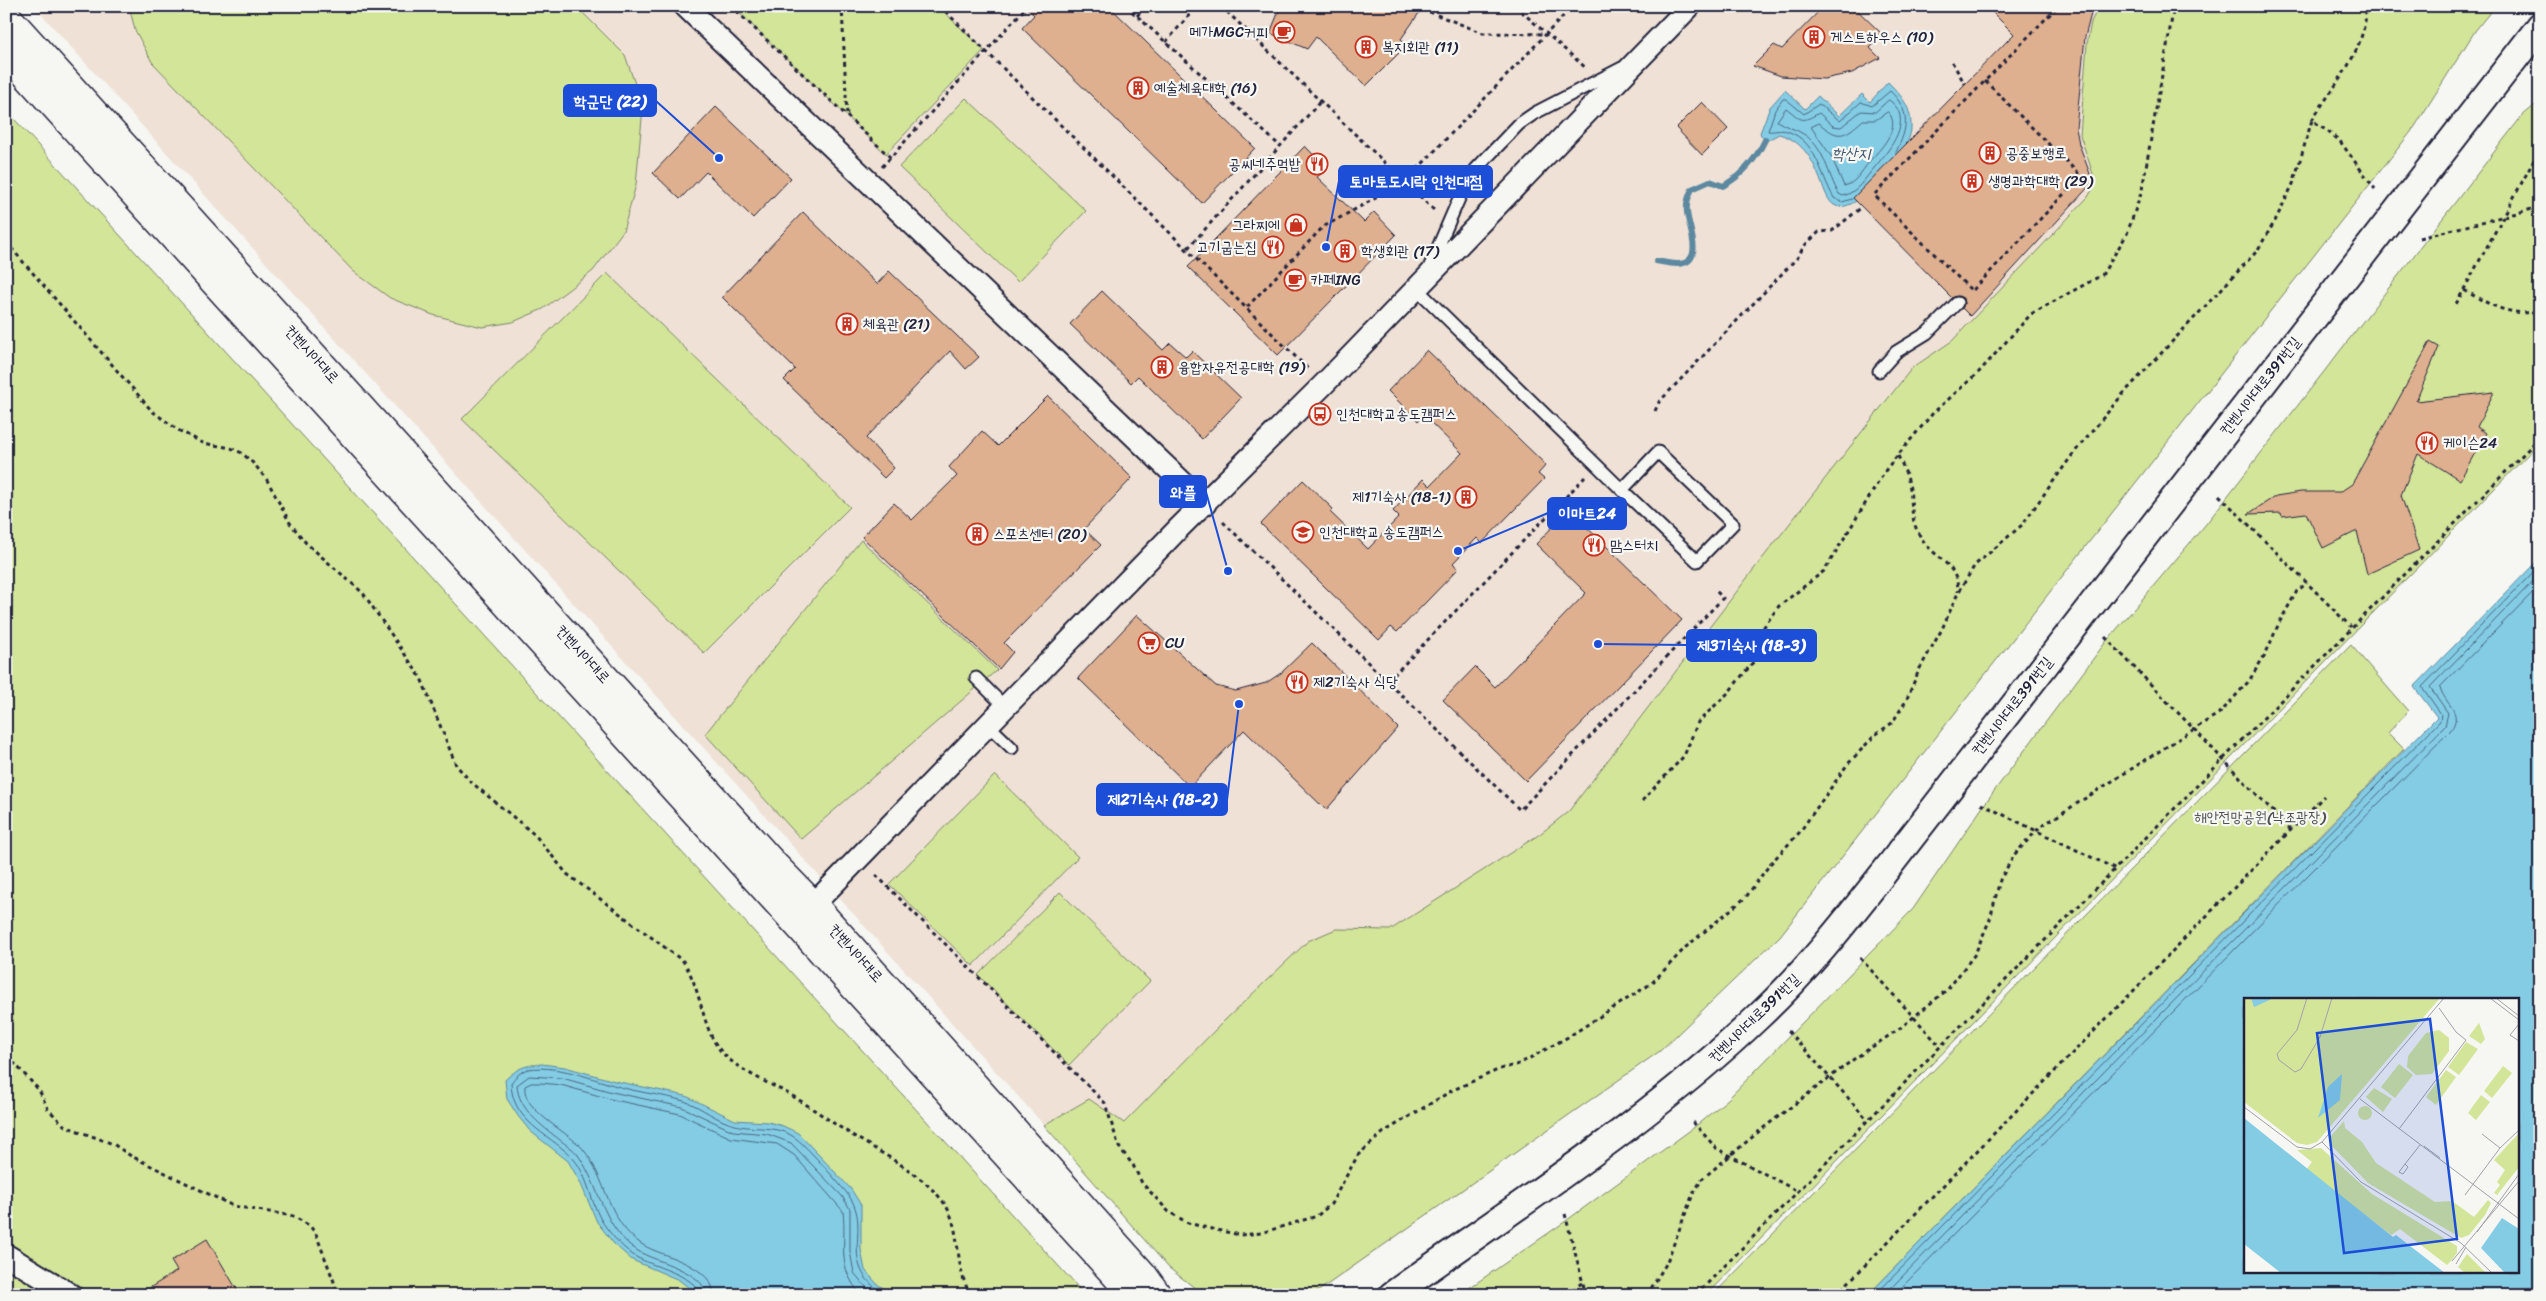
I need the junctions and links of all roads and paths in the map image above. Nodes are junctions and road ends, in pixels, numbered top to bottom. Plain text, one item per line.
1 (685, 6) edge
2 (731, 6) edge
3 (842, 6) edge
4 (940, 6) edge
5 (1028, 6) edge
6 (1126, 6) edge
7 (1145, 6) edge
8 (1197, 6) edge
9 (1221, 6) edge
10 (1515, 6) edge
11 (1574, 6) edge
12 (1690, 6) edge
13 (2058, 6) edge
14 (2174, 6) edge
15 (2366, 6) edge
16 (1422, 9) dead end
17 (6, 16) edge
18 (1136, 16) junction
19 (2540, 26) edge
20 (1546, 34) junction
21 (1166, 42) junction
22 (987, 51) junction
23 (6, 52) edge
24 (1637, 60) junction
25 (1952, 62) dead end
26 (1600, 79) junction
27 (1985, 82) junction
28 (1965, 84) dead end
29 (1320, 102) junction
30 (847, 116) junction
31 (2312, 120) junction
32 (1280, 146) junction
33 (2540, 149) edge
34 (891, 158) junction
35 (868, 182) junction
36 (1405, 182) junction
37 (2375, 189) dead end
38 (2540, 207) edge
39 (1862, 208) dead end
40 (2503, 216) junction
41 (1447, 223) junction
42 (2419, 238) dead end
43 (6, 242) edge
44 (1188, 248) junction
45 (1420, 285) junction
46 (2464, 290) junction
47 (1957, 303) dead end
48 (2456, 304) dead end
49 (1247, 307) junction
50 (2540, 312) edge
51 (1879, 371) dead end
52 (1324, 384) junction
53 (1654, 412) dead end
54 (2540, 437) edge
55 (1898, 456) junction
56 (1622, 490) junction
57 (2220, 495) dead end
58 (1563, 499) dead end
59 (1205, 504) junction
60 (1223, 522) dead end
61 (2307, 582) junction
62 (1716, 592) dead end
63 (1958, 593) junction
64 (2351, 627) junction
65 (2105, 637) dead end
66 (976, 678) dead end
67 (1388, 681) junction
68 (1005, 707) junction
69 (988, 725) junction
70 (2194, 729) junction
71 (1012, 748) dead end
72 (2222, 759) junction
73 (2324, 796) dead end
74 (1642, 801) dead end
75 (1981, 804) dead end
76 (2291, 830) junction
77 (2037, 831) junction
78 (2116, 869) junction
79 (876, 875) dead end
80 (813, 905) junction
81 (1860, 958) dead end
82 (1914, 1017) junction
83 (1788, 1031) dead end
84 (1940, 1046) junction
85 (6, 1058) edge
86 (1830, 1078) junction
87 (1867, 1119) junction
88 (1693, 1122) dead end
89 (1730, 1155) junction
90 (1797, 1190) junction
91 (1564, 1214) dead end
92 (6, 1255) edge
93 (1583, 1282) junction
94 (71, 1295) edge
95 (339, 1295) edge
96 (971, 1295) edge
97 (1134, 1295) edge
98 (1157, 1295) edge
99 (1392, 1295) edge
100 (1566, 1295) edge
101 (1586, 1295) edge
102 (1647, 1295) edge
103 (1696, 1295) edge
104 (1836, 1295) edge

1 - 35 street
2 - 30 path
3 - 30 path
4 - 22 path
5 - 22 path
6 - 18 path
7 - 18 path
8 - 21 path
9 - 29 path
10 - 20 path
11 - 20 path
12 - 24 street
13 - 27 path
14 - 55 path
15 - 31 path
16 - 20 path
17 - 80 main road, 컨벤시아대로
18 - 21 path
19 - 99 street, 컨벤시아대로391번길
20 - 26 path
20 - 36 path
21 - 32 path
22 - 34 path
22 - 44 path
23 - 97 main road, 컨벤시아대로
24 - 26 lane
24 - 45 street
25 - 28 path
26 - 41 lane
27 - 27 path
29 - 32 path
29 - 36 path
30 - 34 path
31 - 37 path
31 - 63 path
32 - 44 path
33 - 40 path
34 - 35 path
35 - 59 street
36 - 41 path
36 - 49 path
38 - 40 path
39 - 53 path
40 - 42 path
40 - 46 path
41 - 45 lane
43 - 96 path
44 - 49 path
45 - 52 street
45 - 56 lane
46 - 48 path
46 - 50 path
47 - 51 lane
49 - 52 path
52 - 59 street
54 - 64 path
55 - 63 path
55 - 74 path
56 - 56 lane
57 - 61 path
58 - 67 path
59 - 68 street
60 - 67 path
61 - 64 path
61 - 70 path
62 - 67 path
63 - 79 path
64 - 72 path
65 - 70 path
66 - 68 lane
68 - 69 street
69 - 71 lane
69 - 80 street
70 - 72 path
70 - 77 path
72 - 76 path
72 - 78 path
73 - 76 path
75 - 77 path
76 - 104 path
77 - 78 path
77 - 82 path
78 - 84 path
80 - 98 main road, 컨벤시아대로
81 - 82 path
82 - 84 path
82 - 86 path
83 - 86 path
84 - 87 path
85 - 95 path
86 - 87 path
86 - 89 path
87 - 90 path
88 - 89 path
89 - 90 path
89 - 102 path
90 - 103 path
91 - 93 path
92 - 94 street
93 - 100 path
93 - 101 path

